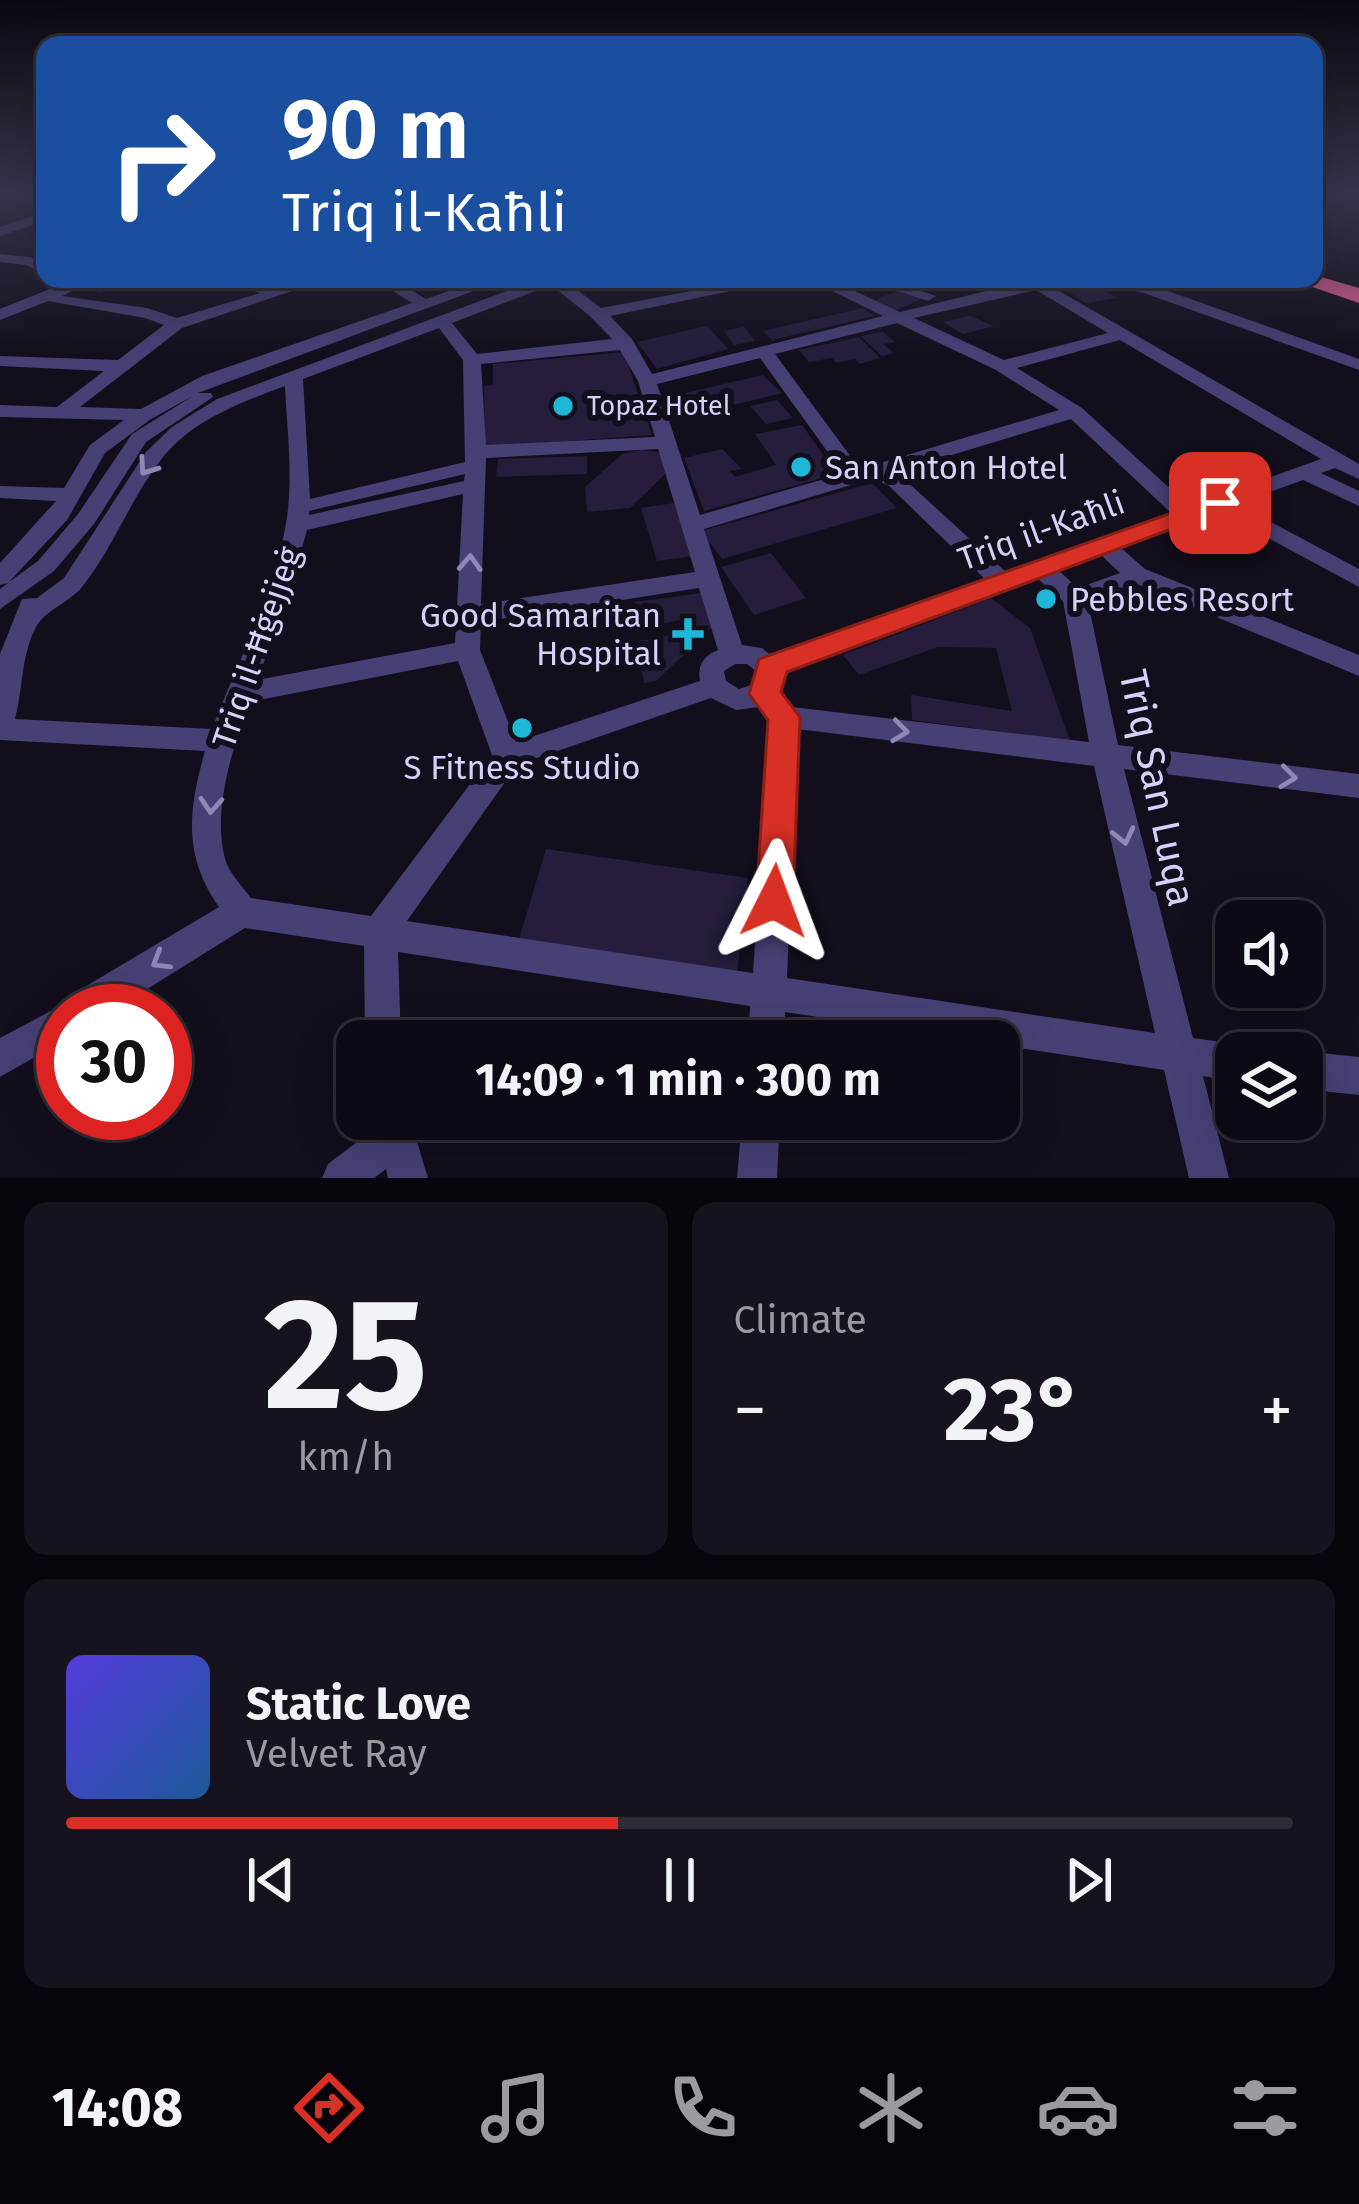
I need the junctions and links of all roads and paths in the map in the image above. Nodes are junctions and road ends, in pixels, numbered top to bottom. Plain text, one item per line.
1 (1323, 280) edge
2 (1323, 285) edge
3 (63, 288) edge
4 (261, 288) edge
5 (291, 288) edge
6 (396, 288) edge
7 (482, 288) edge
8 (502, 288) edge
9 (522, 288) edge
10 (566, 288) edge
11 (733, 288) edge
12 (836, 288) edge
13 (904, 288) edge
14 (1015, 288) edge
15 (1043, 288) edge
16 (1140, 288) edge
17 (275, 293) junction
18 (1359, 294) edge
19 (47, 296) junction
20 (928, 296) dead end
21 (434, 313) junction
22 (602, 313) junction
23 (0, 315) edge
24 (898, 318) junction
25 (176, 323) junction
26 (1115, 336) junction
27 (626, 343) junction
28 (764, 352) junction
29 (472, 360) junction
30 (0, 361) edge
31 (1359, 364) edge
32 (122, 366) junction
33 (1002, 366) junction
34 (295, 376) junction
35 (647, 381) junction
36 (0, 410) edge
37 (62, 412) junction
38 (1075, 412) junction
39 (144, 415) junction
40 (664, 443) junction
41 (1320, 466) junction
42 (474, 468) junction
43 (872, 473) junction
44 (1359, 473) edge
45 (0, 492) edge
46 (69, 495) junction
47 (1359, 499) edge
48 (1220, 503) junction
49 (1186, 515) junction
50 (298, 517) junction
51 (692, 525) junction
52 (1104, 545) junction
53 (46, 566) junction
54 (1041, 568) junction
55 (1137, 574) junction
56 (0, 577) edge
57 (711, 578) junction
58 (1359, 579) edge
59 (1002, 582) junction
60 (1075, 598) junction
61 (0, 601) edge
62 (468, 615) junction
63 (13, 617) edge
64 (467, 650) junction
65 (732, 654) junction
66 (5, 663) edge
67 (1359, 666) edge
68 (714, 687) junction
69 (773, 692) junction
70 (242, 693) junction
71 (0, 726) edge
72 (220, 741) junction
73 (507, 757) junction
74 (1106, 757) junction
75 (1359, 786) edge
76 (242, 912) junction
77 (380, 931) junction
78 (123, 984) edge
79 (770, 992) junction
80 (382, 1020) edge
81 (768, 1020) edge
82 (36, 1037) edge
83 (1176, 1057) junction
84 (0, 1059) edge
85 (1215, 1062) edge
86 (1323, 1072) edge
87 (1359, 1076) edge
88 (381, 1140) edge
89 (396, 1140) edge
90 (760, 1140) edge
91 (342, 1178) edge
92 (408, 1178) edge
93 (757, 1178) edge
94 (1209, 1178) edge

1 - 18 highway
2 - 18 highway
3 - 19 street
4 - 17 street
5 - 17 street
6 - 21 street
7 - 21 street
8 - 53 street
9 - 21 street
10 - 22 street
11 - 22 street
12 - 24 street
13 - 20 street
14 - 24 street
15 - 26 street
16 - 31 street
17 - 25 street
19 - 23 street
19 - 25 street
21 - 29 street
21 - 34 street
21 - 39 street
22 - 27 street
24 - 28 street
24 - 33 street
25 - 32 street
26 - 33 street
26 - 41 street
27 - 29 street
27 - 35 street
28 - 35 street
28 - 43 street
29 - 42 street
30 - 32 street
32 - 37 street
33 - 38 street
34 - 50 street, Triq il-Ħġejjeġ
34 -> 63 street
35 - 40 street
36 - 37 street
37 - 39 street
38 - 43 street
38 - 49 street
39 - 46 street
40 - 42 street
40 - 51 street
41 - 44 street
41 - 47 street
41 - 48 street, Triq il-Kaħli
42 - 50 street
62 -> 42 street
43 - 51 street
43 - 59 street
45 - 46 street
46 - 56 street
48 - 49 street, Triq il-Kaħli
48 - 58 street
49 - 52 street, Triq il-Kaħli
50 - 70 street, Triq il-Ħġejjeġ
51 - 57 street
52 - 54 street, Triq il-Kaħli
52 - 55 street
53 - 61 street
53 - 63 street
54 - 59 street, Triq il-Kaħli
54 - 60 street
55 - 60 street
55 - 67 street
57 - 62 street
57 - 65 street
59 - 69 street, Triq il-Kaħli
60 - 74 street, Triq San Luqa
62 - 64 street
63 - 66 street
64 - 70 street
64 - 73 street
65 - 68 street
65 - 69 street
66 - 71 street
68 - 69 street, Triq il-Kaħli
68 - 73 street, Triq il-Kaħli
69 -> 74 street
69 - 79 street
70 - 72 street, Triq il-Ħġejjeġ
71 - 72 street
72 -> 76 street, Triq il-Ħġejjeġ
73 - 77 street
74 -> 75 street
74 -> 83 street, Triq San Luqa
76 - 77 street
76 -> 78 street
77 - 79 street
77 - 80 street
79 - 81 street
79 - 83 street
82 - 84 street
83 - 85 street
83 - 94 street, Triq San Luqa
86 - 87 street
88 - 91 street
89 - 92 street
90 - 93 street

